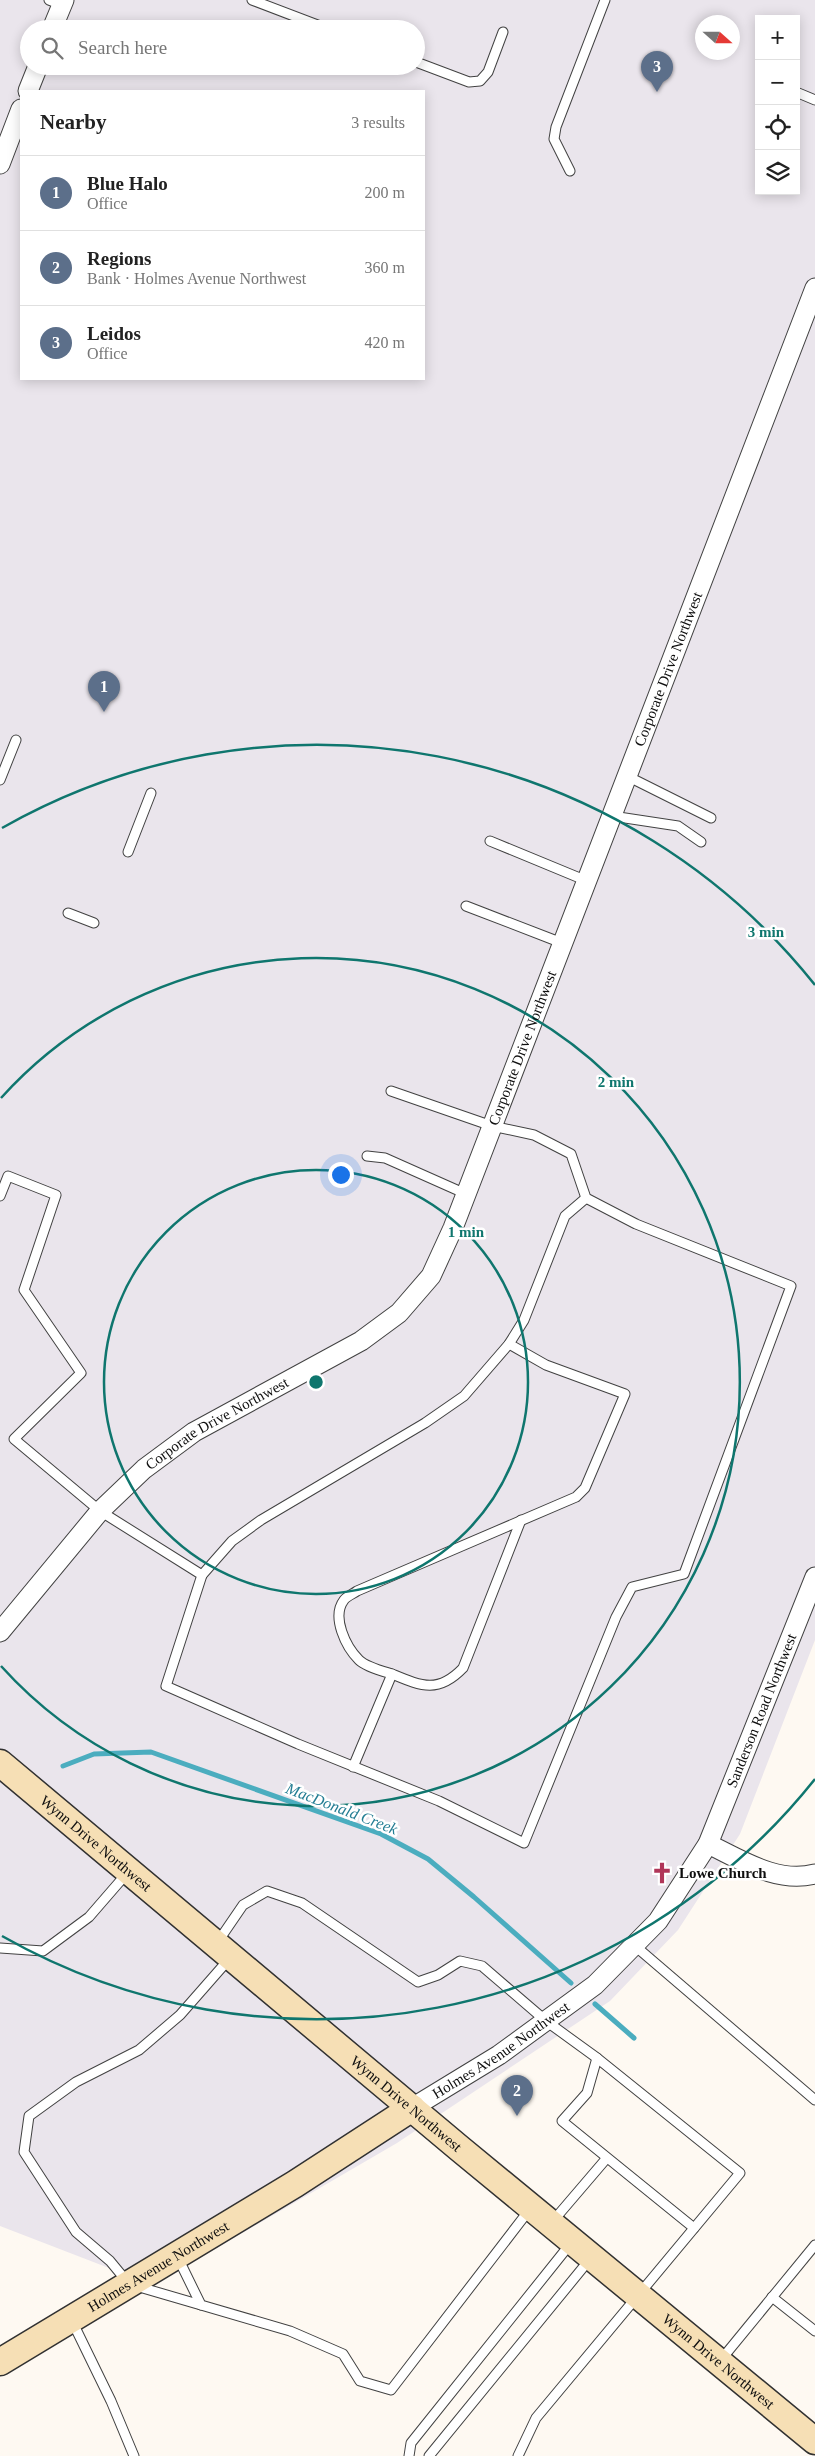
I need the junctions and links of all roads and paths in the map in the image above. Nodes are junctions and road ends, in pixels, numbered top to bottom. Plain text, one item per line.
1 (252, 0) edge
2 (605, 0) edge
3 (58, 2) edge
4 (54, 20) edge
5 (304, 20) edge
6 (503, 32) dead end
7 (425, 65) edge
8 (34, 75) edge
9 (28, 90) edge
10 (800, 94) edge
11 (815, 100) edge
12 (20, 112) edge
13 (0, 164) edge
14 (570, 171) dead end
15 (815, 288) edge
16 (16, 740) dead end
17 (627, 776) junction
18 (0, 780) edge
19 (151, 793) dead end
20 (612, 816) junction
21 (710, 818) dead end
22 (490, 841) dead end
23 (701, 842) dead end
24 (128, 852) dead end
25 (587, 881) junction
26 (466, 906) dead end
27 (68, 913) dead end
28 (94, 923) dead end
29 (562, 943) junction
30 (391, 1091) dead end
31 (492, 1126) junction
32 (367, 1156) dead end
33 (466, 1194) junction
34 (0, 1196) edge
35 (586, 1198) junction
36 (509, 1344) junction
37 (100, 1511) junction
38 (521, 1520) junction
39 (202, 1575) junction
40 (815, 1577) edge
41 (0, 1632) edge
42 (392, 1674) junction
43 (0, 1763) edge
44 (353, 1767) junction
45 (708, 1844) junction
46 (129, 1870) junction
47 (815, 1874) edge
48 (634, 1945) junction
49 (0, 1948) edge
50 (224, 1949) junction
51 (546, 2021) junction
52 (597, 2058) junction
53 (815, 2100) edge
54 (412, 2108) junction
55 (606, 2159) junction
56 (541, 2215) junction
57 (694, 2228) junction
58 (815, 2245) edge
59 (582, 2248) junction
60 (177, 2257) junction
61 (129, 2284) junction
62 (639, 2294) junction
63 (772, 2297) junction
64 (201, 2305) junction
65 (71, 2319) junction
66 (814, 2328) edge
67 (719, 2361) junction
68 (0, 2362) edge
69 (813, 2437) edge
70 (134, 2456) edge
71 (409, 2456) edge
72 (429, 2456) edge
73 (518, 2456) edge

1 - 5 lane
2 - 14 lane
3 - 4 street
6 - 7 lane
8 - 9 street
10 - 11 lane
12 - 13 street
15 - 17 street, Corporate Drive Northwest
16 - 18 lane
17 - 20 street, Corporate Drive Northwest
17 - 21 lane
19 - 24 lane
20 - 23 lane
20 - 25 street, Corporate Drive Northwest
22 - 25 lane
25 - 29 street, Corporate Drive Northwest
26 - 29 lane
27 - 28 lane
29 - 31 street, Corporate Drive Northwest
30 - 31 lane
31 - 33 street, Corporate Drive Northwest
31 - 35 lane
32 - 33 lane
33 - 37 street, Corporate Drive Northwest
34 - 37 lane
35 - 36 lane
35 - 44 lane
36 - 38 lane
36 - 39 lane
37 - 39 lane
37 - 41 street, Corporate Drive Northwest
38 - 42 lane
38 - 42 lane
39 - 44 lane
40 - 45 street, Sanderson Road Northwest
42 - 44 lane
43 - 46 street, Wynn Drive Northwest
45 - 47 street
45 - 48 street, Holmes Avenue Northwest
46 - 49 lane
46 - 50 street, Wynn Drive Northwest
48 - 51 street, Holmes Avenue Northwest
48 - 53 lane
50 - 51 lane
50 - 54 street, Wynn Drive Northwest
50 - 61 lane
51 - 52 lane
51 - 54 street, Holmes Avenue Northwest
52 - 55 lane
52 - 57 lane
54 - 56 street, Wynn Drive Northwest
54 - 60 street, Holmes Avenue Northwest
55 - 56 lane
55 - 57 lane
56 - 59 street, Wynn Drive Northwest
56 - 64 lane
57 - 62 lane
58 - 63 lane
59 - 62 street, Wynn Drive Northwest
59 - 71 lane
59 - 72 lane
60 - 61 street, Holmes Avenue Northwest
60 - 64 lane
61 - 64 lane
61 - 65 street, Holmes Avenue Northwest
62 - 67 street, Wynn Drive Northwest
62 - 73 lane
63 - 66 lane
63 - 67 lane
65 - 68 street, Holmes Avenue Northwest
65 - 70 lane
67 - 69 street, Wynn Drive Northwest

